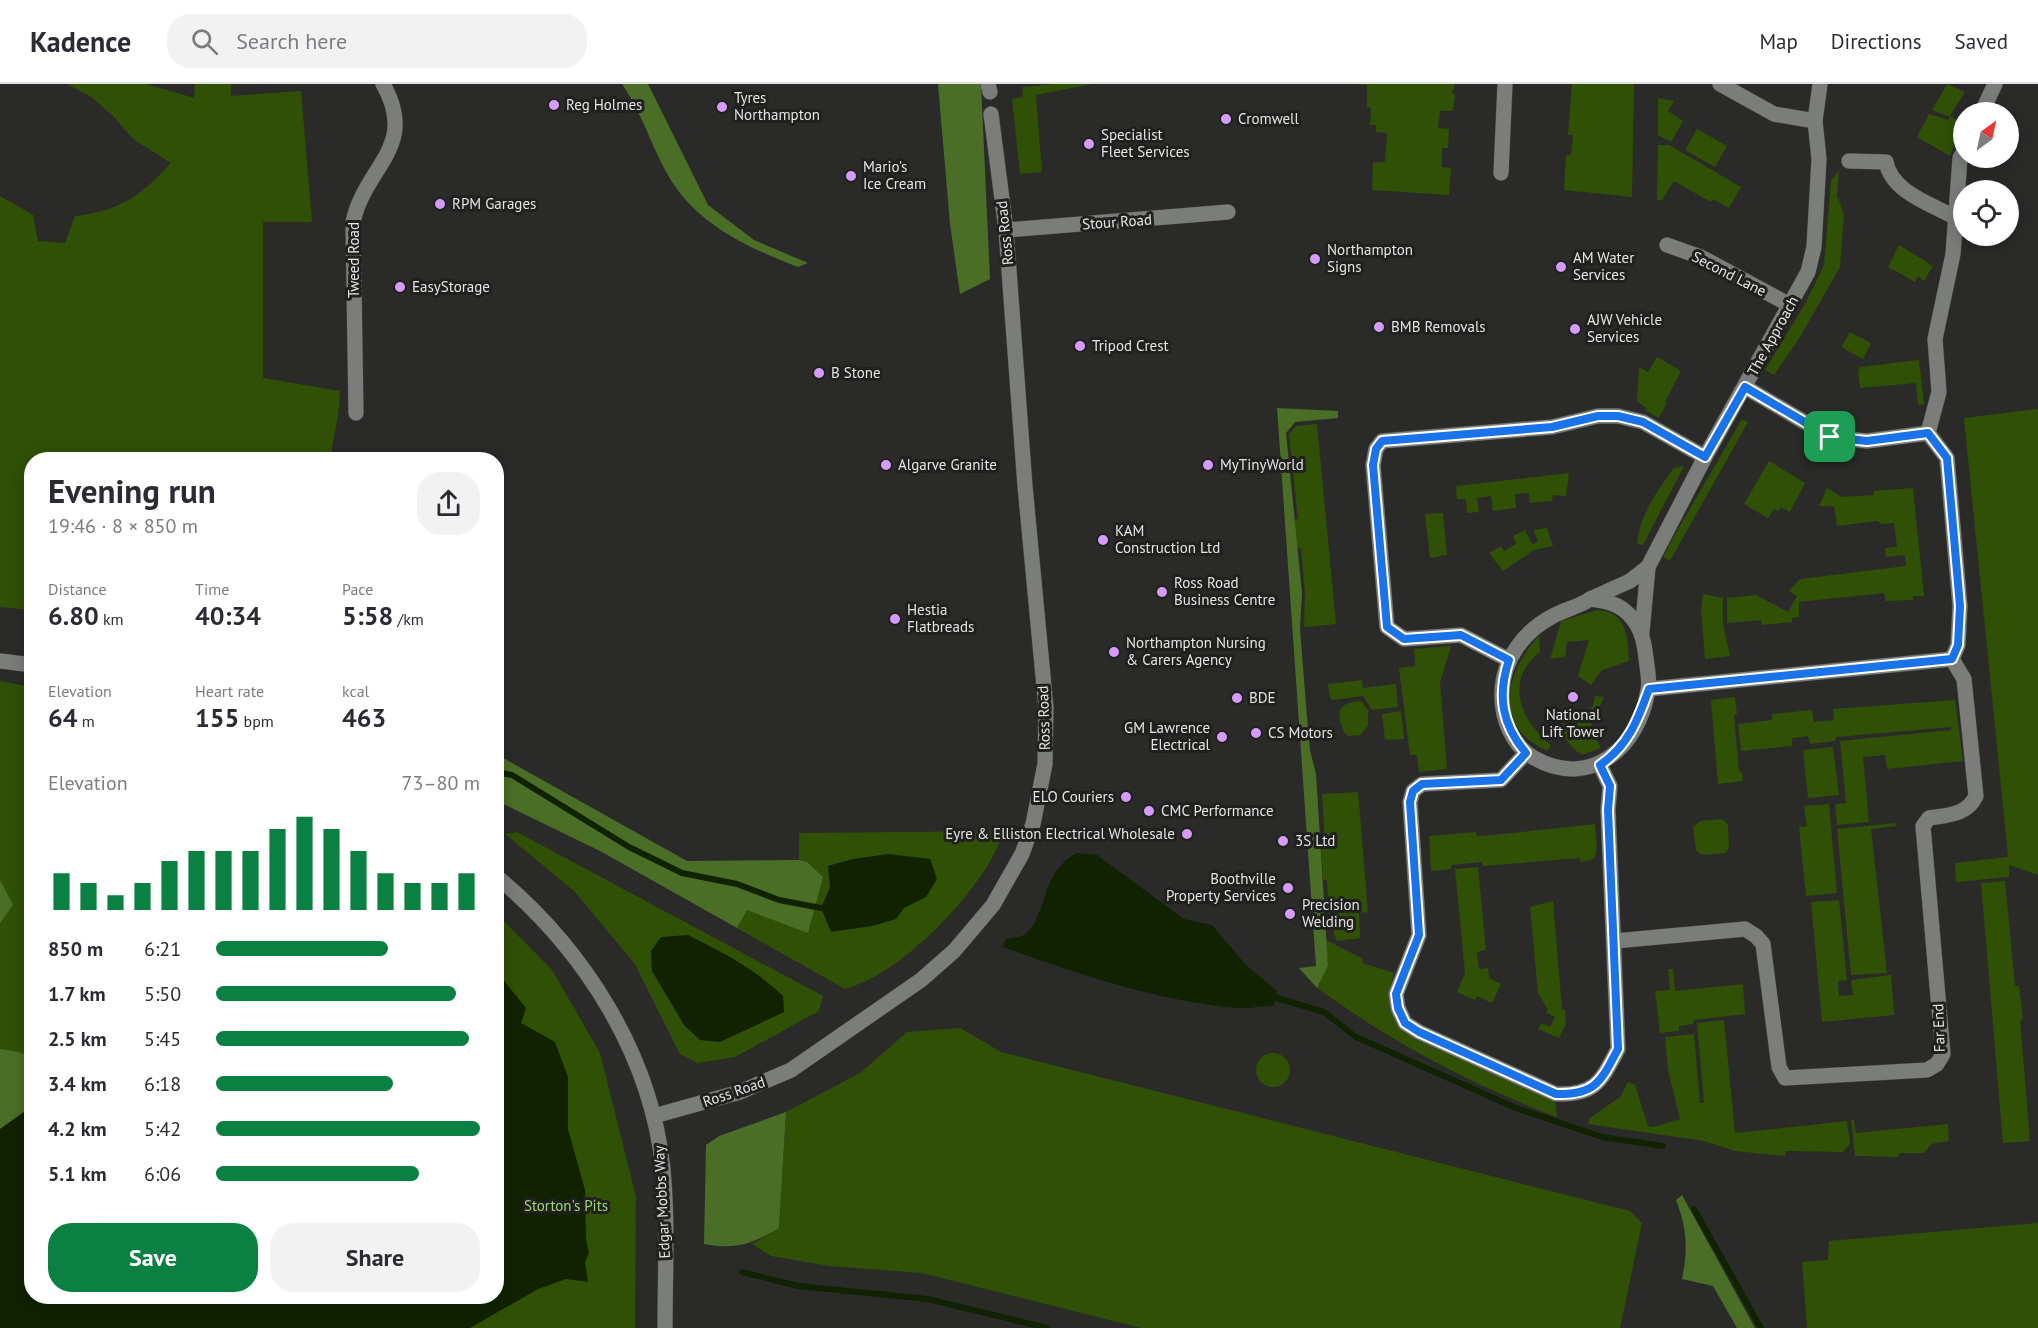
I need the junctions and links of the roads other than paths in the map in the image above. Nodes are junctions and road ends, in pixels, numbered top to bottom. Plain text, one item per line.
1 (383, 84) edge
2 (1504, 84) edge
3 (1720, 84) edge
4 (1820, 84) edge
5 (1995, 84) edge
6 (1987, 102) edge
7 (991, 114) dead end
8 (1815, 121) junction
9 (1849, 161) dead end
10 (1501, 173) dead end
11 (1228, 212) dead end
12 (1953, 216) edge
13 (1006, 230) junction
14 (1667, 245) dead end
15 (1953, 246) edge
16 (1791, 305) junction
17 (1745, 387) junction
18 (356, 413) dead end
19 (1928, 433) junction
20 (1705, 457) junction
21 (1647, 571) junction
22 (1590, 599) junction
23 (1642, 632) junction
24 (1952, 659) junction
25 (1509, 660) junction
26 (0, 662) edge
27 (24, 664) edge
28 (1649, 689) junction
29 (1526, 753) junction
30 (1600, 765) junction
31 (504, 883) edge
32 (1615, 941) junction
33 (654, 1116) junction
34 (665, 1328) edge

1 - 18 street, Tweed Road
2 - 10 street
3 - 8 street
4 - 8 street, The Approach
5 - 6 street
7 - 13 street, Ross Road
8 - 16 street, The Approach
9 - 12 street
11 - 13 street, Stour Road
13 - 33 street, Ross Road
14 - 16 street, Second Lane
15 - 19 street
16 - 17 street, The Approach
17 - 19 street
17 - 20 street, The Approach
19 - 24 street
20 - 21 street, The Approach
20 - 25 street
21 - 22 street, The Approach
21 - 23 street, The Approach
22 - 23 street
22 - 25 street
23 - 28 street
24 - 28 street
24 - 32 street, Far End
25 - 29 street
26 - 27 street
28 - 30 street
29 - 30 street
29 - 32 street
30 - 32 street
31 - 33 street, Edgar Mobbs Way
33 - 34 street, Edgar Mobbs Way

